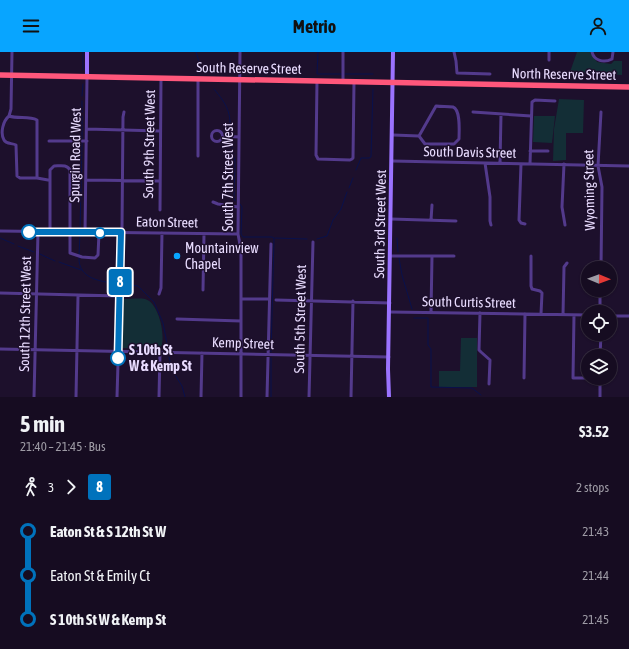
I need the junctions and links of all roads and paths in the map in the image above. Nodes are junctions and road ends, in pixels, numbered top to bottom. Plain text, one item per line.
1 (12, 52) edge
2 (88, 52) edge
3 (240, 52) edge
4 (343, 52) edge
5 (393, 52) edge
6 (454, 52) edge
7 (548, 52) edge
8 (592, 52) edge
9 (613, 52) edge
10 (548, 60) dead end
11 (490, 74) dead end
12 (0, 75) edge
13 (11, 75) junction
14 (87, 77) junction
15 (161, 78) junction
16 (198, 79) junction
17 (240, 80) junction
18 (317, 82) junction
19 (343, 82) junction
20 (354, 82) junction
21 (393, 83) junction
22 (498, 85) joint
23 (629, 87) edge
24 (555, 100) dead end
25 (124, 112) dead end
26 (473, 112) dead end
27 (600, 112) dead end
28 (501, 114) junction
29 (9, 116) junction
30 (531, 116) junction
31 (2, 126) edge
32 (87, 129) junction
33 (122, 129) junction
34 (160, 131) junction
35 (392, 135) junction
36 (223, 136) dead end
37 (418, 136) junction
38 (239, 137) junction
39 (49, 141) dead end
40 (87, 141) junction
41 (530, 151) junction
42 (548, 152) dead end
43 (198, 156) dead end
44 (392, 161) junction
45 (485, 163) junction
46 (500, 163) junction
47 (521, 164) junction
48 (530, 164) junction
49 (564, 164) junction
50 (598, 166) junction
51 (629, 166) edge
52 (37, 178) junction
53 (48, 180) dead end
54 (86, 180) junction
55 (122, 181) junction
56 (160, 181) junction
57 (213, 202) dead end
58 (432, 205) dead end
59 (238, 207) junction
60 (160, 210) dead end
61 (391, 219) junction
62 (431, 220) junction
63 (456, 221) dead end
64 (525, 224) dead end
65 (491, 225) dead end
66 (566, 225) dead end
67 (0, 231) edge
68 (38, 232) junction
69 (50, 232) junction
70 (121, 232) junction
71 (69, 233) junction
72 (86, 233) junction
73 (99, 233) junction
74 (162, 233) junction
75 (204, 234) junction
76 (238, 234) junction
77 (313, 242) dead end
78 (271, 244) dead end
79 (391, 256) junction
80 (432, 256) junction
81 (454, 256) dead end
82 (531, 256) dead end
83 (601, 261) edge
84 (567, 262) dead end
85 (203, 290) dead end
86 (0, 294) edge
87 (36, 294) junction
88 (159, 294) dead end
89 (78, 296) junction
90 (119, 296) junction
91 (241, 299) junction
92 (269, 299) junction
93 (276, 300) dead end
94 (312, 301) junction
95 (353, 302) junction
96 (390, 303) junction
97 (390, 312) junction
98 (431, 313) junction
99 (480, 313) junction
100 (525, 314) junction
101 (541, 314) junction
102 (563, 315) junction
103 (574, 315) junction
104 (581, 315) edge
105 (617, 316) edge
106 (629, 316) edge
107 (177, 320) dead end
108 (241, 321) junction
109 (0, 349) edge
110 (35, 350) junction
111 (76, 351) junction
112 (118, 351) junction
113 (160, 352) junction
114 (202, 353) junction
115 (241, 354) junction
116 (268, 355) junction
117 (310, 355) junction
118 (352, 356) junction
119 (389, 357) junction
120 (524, 378) dead end
121 (581, 378) edge
122 (489, 384) dead end
123 (600, 385) edge
124 (34, 397) edge
125 (76, 397) edge
126 (117, 397) edge
127 (159, 397) edge
128 (200, 397) edge
129 (240, 397) edge
130 (267, 397) edge
131 (309, 397) edge
132 (351, 397) edge
133 (389, 397) edge
134 (600, 397) edge

1 - 13 street
2 - 14 main road
3 - 17 street, South 7th Street West
4 - 19 street
5 - 21 main road, South 3rd Street West
6 - 11 street
7 - 10 street
8 - 9 street
12 - 13 highway, South Reserve Street
13 - 14 highway, South Reserve Street
13 - 29 street
14 - 15 highway, South Reserve Street
14 - 32 street, Spurgin Road West
15 - 16 highway, South Reserve Street
15 - 34 street, South 9th Street West
16 - 17 highway, South Reserve Street
16 - 43 street
17 - 18 highway, South Reserve Street
17 - 38 street, South 7th Street West
18 - 19 highway, South Reserve Street
18 - 20 street
19 - 20 highway, South Reserve Street
20 - 21 highway, South Reserve Street
21 - 22 highway, South Reserve Street
21 - 35 main road, South 3rd Street West
22 - 23 highway, North Reserve Street
24 - 30 street
25 - 33 street
26 - 28 street
27 - 50 street, Wyoming Street
28 - 30 street
28 - 46 street
29 - 31 street
29 - 52 street
30 - 41 street
31 - 52 street
32 - 33 street
32 - 40 street, Spurgin Road West
33 - 34 street
33 - 55 street
34 - 56 street, South 9th Street West
35 - 37 street
35 - 44 main road, South 3rd Street West
36 - 38 street
37 - 37 street
38 - 59 street, South 7th Street West
39 - 40 street
40 - 54 street, Spurgin Road West
41 - 42 street
41 - 48 street
44 - 45 street, South Davis Street
44 - 61 main road, South 3rd Street West
45 - 46 street, South Davis Street
45 - 65 street
46 - 47 street, South Davis Street
47 - 48 street, South Davis Street
47 - 64 street
48 - 49 street, South Davis Street
49 - 50 street, South Davis Street
49 - 66 street
50 - 51 street, South Davis Street
50 - 83 street, Wyoming Street
52 - 53 street
54 - 55 street
54 - 72 street, Spurgin Road West
55 - 56 street
55 - 70 street
56 - 60 street, South 9th Street West
57 - 59 street
58 - 62 street
59 - 76 street, South 7th Street West
61 - 62 street
61 - 79 main road, South 3rd Street West
62 - 63 street
67 - 68 street, Eaton Street
68 - 69 street, Eaton Street
68 - 87 street, South 12th Street West
69 - 71 street, Eaton Street
69 - 71 street
70 - 73 street, Eaton Street
70 - 74 street, Eaton Street
70 - 90 street
71 - 72 street, Eaton Street
71 - 73 street
72 - 73 street, Eaton Street
74 - 75 street, Eaton Street
74 - 88 street
75 - 76 street, Eaton Street
75 - 85 street
76 - 91 street, South 7th Street West
77 - 94 street, South 5th Street West
78 - 92 street
79 - 80 street
79 - 96 main road, South 3rd Street West
80 - 81 street
80 - 98 street
82 - 101 street
84 - 102 street
86 - 87 street
87 - 89 street
87 - 110 street, South 12th Street West
89 - 90 street
89 - 111 street
90 - 112 street
91 - 92 street
91 - 108 street, South 7th Street West
92 - 116 street
93 - 94 street
94 - 95 street
94 - 117 street, South 5th Street West
95 - 96 street
95 - 118 street
96 - 97 main road, South 3rd Street West
97 - 98 street, South Curtis Street
97 - 119 main road, South 3rd Street West
98 - 99 street, South Curtis Street
99 - 100 street, South Curtis Street
99 - 122 street
100 - 101 street, South Curtis Street
100 - 120 street
101 - 102 street, South Curtis Street
102 - 103 street, South Curtis Street
103 - 104 street, South Curtis Street
103 - 121 street
105 - 106 street
107 - 108 street
108 - 115 street, South 7th Street West
109 - 110 street, Kemp Street
110 - 111 street, Kemp Street
110 - 124 street, South 12th Street West
111 - 112 street, Kemp Street
111 - 125 street
112 - 113 street, Kemp Street
112 - 126 street
113 - 114 street, Kemp Street
113 - 127 street
114 - 115 street, Kemp Street
114 - 128 street
115 - 116 street, Kemp Street
115 - 129 street, South 7th Street West
116 - 117 street, Kemp Street
116 - 130 street
117 - 118 street, Kemp Street
117 - 131 street, South 5th Street West
118 - 119 street, Kemp Street
118 - 132 street
119 - 133 main road, South 3rd Street West
123 - 134 street

